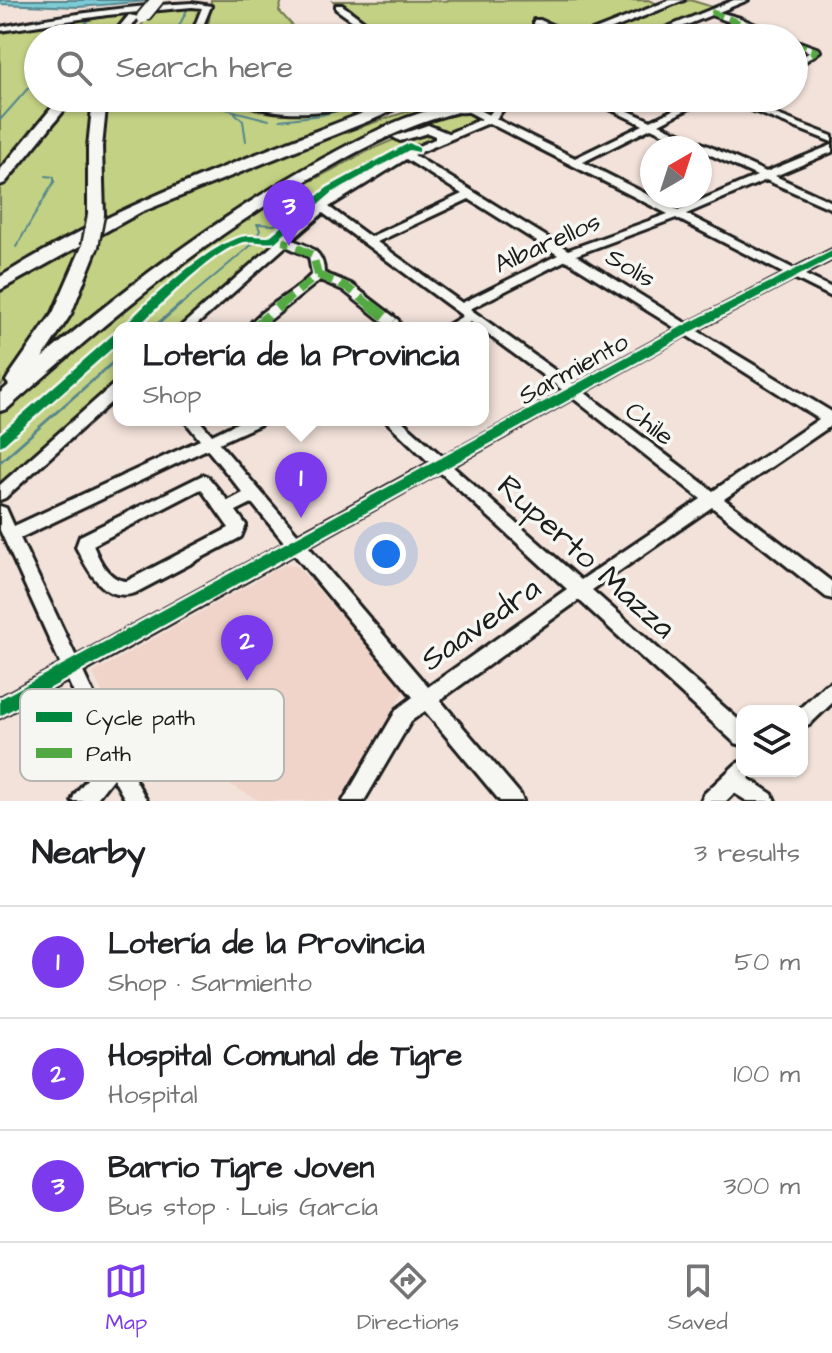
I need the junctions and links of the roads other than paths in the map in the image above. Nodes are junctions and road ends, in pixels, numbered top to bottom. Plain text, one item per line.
1 (147, 0) edge
2 (157, 0) edge
3 (679, 0) edge
4 (743, 0) edge
5 (196, 2) edge
6 (339, 7) dead end
7 (33, 9) dead end
8 (708, 13) junction
9 (138, 17) junction
10 (738, 21) junction
11 (537, 22) dead end
12 (28, 24) edge
13 (131, 24) edge
14 (135, 24) edge
15 (200, 24) edge
16 (361, 24) edge
17 (542, 24) edge
18 (615, 24) edge
19 (681, 24) edge
20 (732, 24) edge
21 (746, 24) edge
22 (24, 25) edge
23 (16, 26) junction
24 (0, 29) edge
25 (56, 112) edge
26 (99, 112) edge
27 (378, 112) edge
28 (404, 112) edge
29 (432, 112) edge
30 (479, 112) edge
31 (484, 112) edge
32 (496, 112) edge
33 (622, 112) edge
34 (676, 112) edge
35 (766, 112) edge
36 (492, 118) junction
37 (477, 124) junction
38 (650, 125) junction
39 (440, 139) junction
40 (832, 139) edge
41 (832, 148) edge
42 (406, 155) junction
43 (576, 162) junction
44 (229, 168) junction
45 (767, 177) junction
46 (0, 180) edge
47 (469, 195) junction
48 (269, 197) junction
49 (832, 206) edge
50 (322, 207) junction
51 (678, 214) junction
52 (286, 239) junction
53 (368, 242) junction
54 (832, 254) edge
55 (566, 255) junction
56 (796, 275) junction
57 (322, 276) junction
58 (0, 285) edge
59 (832, 293) edge
60 (466, 313) junction
61 (192, 322) edge
62 (259, 322) edge
63 (391, 322) edge
64 (456, 322) edge
65 (478, 322) edge
66 (687, 329) junction
67 (489, 330) edge
68 (113, 392) edge
69 (575, 392) junction
70 (0, 404) edge
71 (831, 419) edge
72 (196, 426) edge
73 (243, 426) edge
74 (399, 426) edge
75 (210, 442) junction
76 (443, 466) junction
77 (250, 491) junction
78 (0, 494) edge
79 (712, 499) junction
80 (223, 505) junction
81 (0, 512) edge
82 (11, 535) junction
83 (295, 547) junction
84 (579, 590) junction
85 (832, 592) edge
86 (70, 667) junction
87 (32, 689) edge
88 (80, 689) edge
89 (832, 691) edge
90 (20, 696) edge
91 (426, 698) junction
92 (0, 708) edge
93 (808, 713) edge
94 (736, 731) edge
95 (737, 777) edge
96 (739, 777) edge
97 (98, 781) edge
98 (126, 781) edge
99 (82, 801) edge
100 (137, 801) edge
101 (353, 801) edge
102 (513, 801) edge
103 (711, 801) edge
104 (765, 801) edge

1 - 9 highway
2 - 9 highway, bridge
3 - 18 main road
4 - 8 main road
5 - 12 street
5 - 15 street
6 - 16 street
7 - 23 street
8 - 10 street
8 - 19 main road
9 - 13 highway
9 - 14 highway
10 - 20 street
10 - 21 street
11 - 17 street
22 - 23 street
23 - 24 street
25 - 46 highway
26 - 70 highway, bridge
27 - 44 highway
28 - 44 highway
29 - 48 highway
30 - 37 street
31 - 36 street
32 - 36 street
33 - 38 street
34 - 38 street
35 - 40 street
36 - 37 street
36 - 43 street
37 - 39 street
38 - 43 street
38 - 45 street
39 - 42 street
39 - 48 highway
41 - 45 street, Albarellos
42 - 47 street, Solís
42 - 50 street
43 - 51 street
44 - 58 highway
45 - 49 street
45 - 51 street, Albarellos
47 - 53 street
47 - 55 street, Solís
48 - 70 highway
50 - 52 street
50 - 53 street, Chile
51 - 55 street, Albarellos
51 - 56 street
52 - 57 street
52 - 61 street
53 - 60 street, Chile
54 - 56 street, Sarmiento
55 - 60 street, Albarellos
55 - 66 street, Solís
56 - 59 street
56 - 66 street, Sarmiento
57 - 62 street
57 - 63 street
60 - 64 street, Albarellos
60 - 65 street, Chile
66 - 69 street, Sarmiento
66 - 71 street, Solís
67 - 69 street, Chile
68 - 78 street
69 - 76 street, Sarmiento
69 - 79 street, Chile
71 - 79 street, Saavedra
72 - 75 street
73 - 75 street
74 - 76 street, Ruperto Mazza
75 - 77 street
75 - 82 street
76 - 83 street, Sarmiento
76 - 84 street, Ruperto Mazza
77 - 80 street
77 - 83 street
79 - 84 street, Saavedra
79 - 85 street, Chile
80 - 80 street
81 - 82 street
82 - 86 street
83 - 86 street, Sarmiento
83 - 91 street
84 - 91 street, Saavedra
84 - 94 street, Ruperto Mazza
86 - 87 street, Sarmiento
86 - 88 street
89 - 93 street
90 - 92 street, Sarmiento
91 - 101 street, Saavedra
91 - 102 street
95 - 103 street
96 - 104 street
97 - 99 street
98 - 100 street

